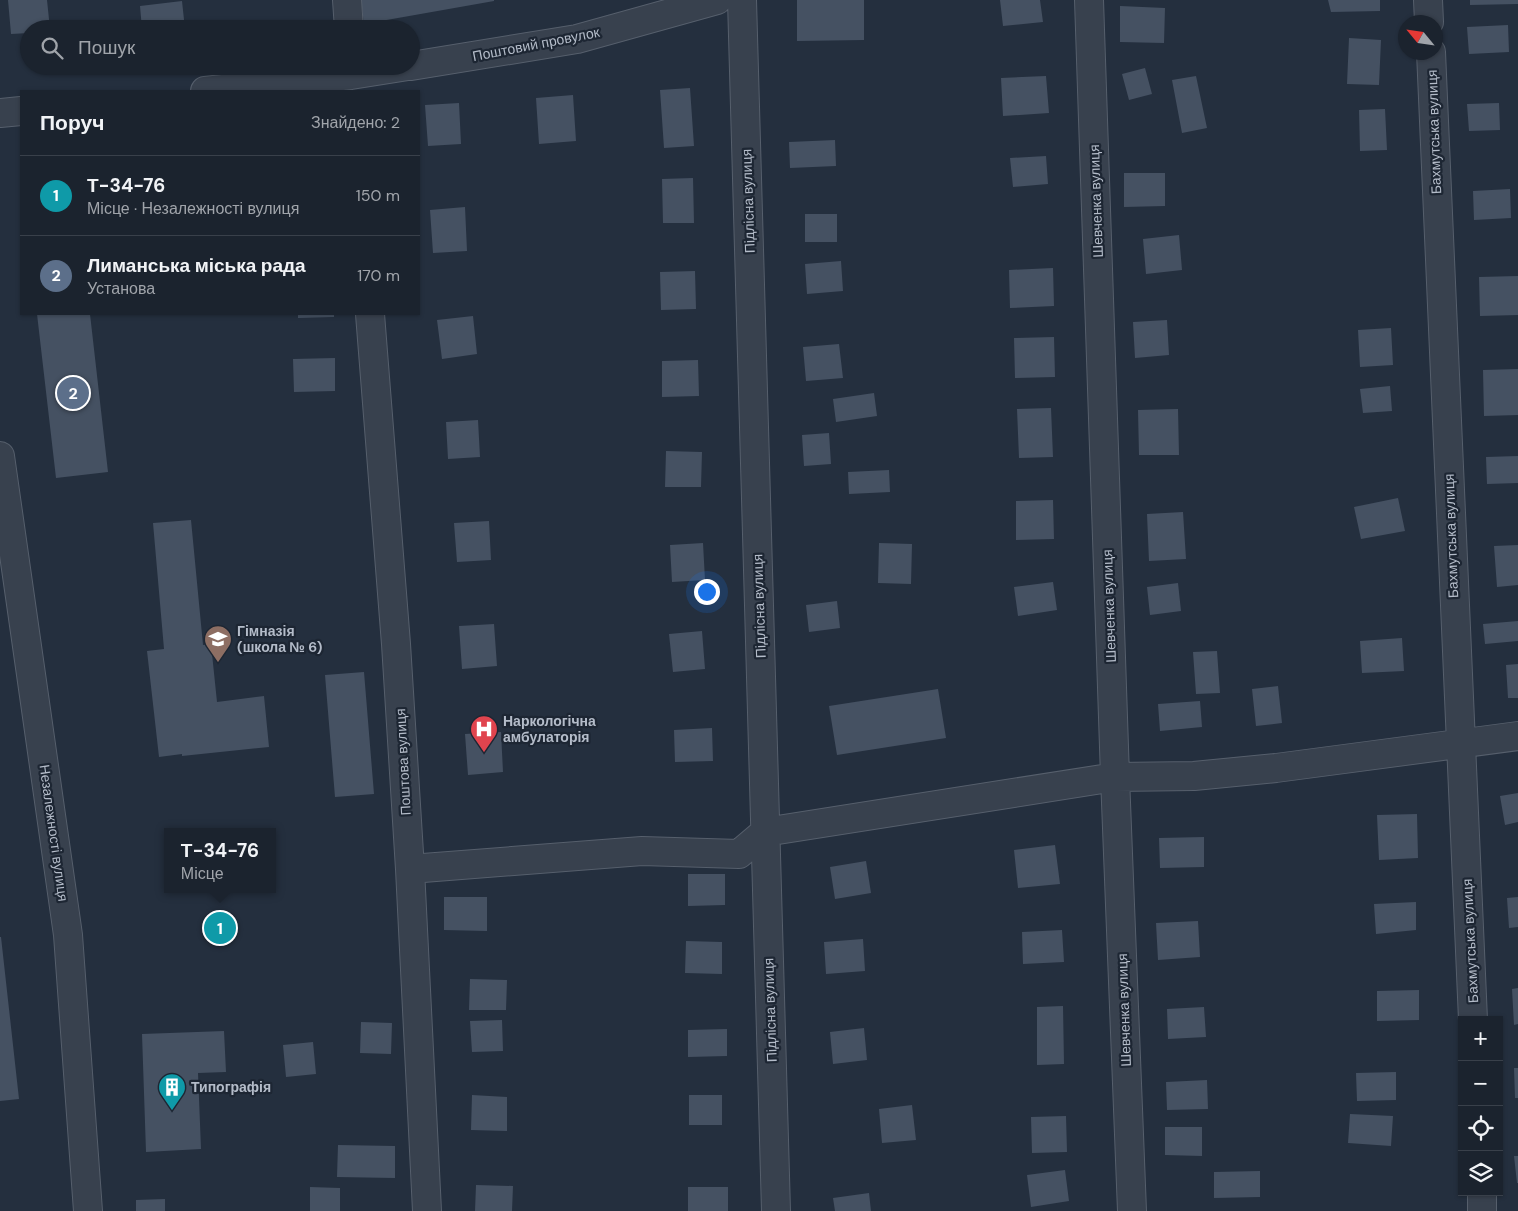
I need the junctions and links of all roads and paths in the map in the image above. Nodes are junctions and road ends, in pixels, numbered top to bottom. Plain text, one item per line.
1 (347, 0) edge
2 (717, 0) edge
3 (742, 0) edge
4 (1089, 0) edge
5 (1428, 0) edge
6 (1429, 15) edge
7 (348, 20) edge
8 (1431, 60) edge
9 (420, 64) edge
10 (366, 75) edge
11 (352, 78) edge
12 (217, 90) edge
13 (20, 111) edge
14 (0, 114) edge
15 (370, 315) edge
16 (0, 456) edge
17 (1518, 736) edge
18 (1460, 744) junction
19 (1115, 778) junction
20 (765, 832) junction
21 (410, 869) junction
22 (1473, 1016) edge
23 (1482, 1196) edge
24 (88, 1211) edge
25 (427, 1211) edge
26 (776, 1211) edge
27 (1132, 1211) edge
28 (1482, 1211) edge

1 - 7 street
2 - 9 street, Поштовий провулок
3 - 20 street, Підлісна вулиця
4 - 19 street, Шевченка вулиця
5 - 6 street
8 - 18 street, Бахмутська вулиця
10 - 11 street, Поштовий провулок
11 - 12 street, Поштовий провулок
13 - 14 street
15 - 21 street, Поштова вулиця
16 - 24 street, Незалежності вулиця
17 - 18 street
18 - 19 street
18 - 22 street, Бахмутська вулиця
19 - 20 street
19 - 27 street, Шевченка вулиця
20 - 21 street
20 - 26 street, Підлісна вулиця
21 - 25 street, Поштова вулиця
23 - 28 street

